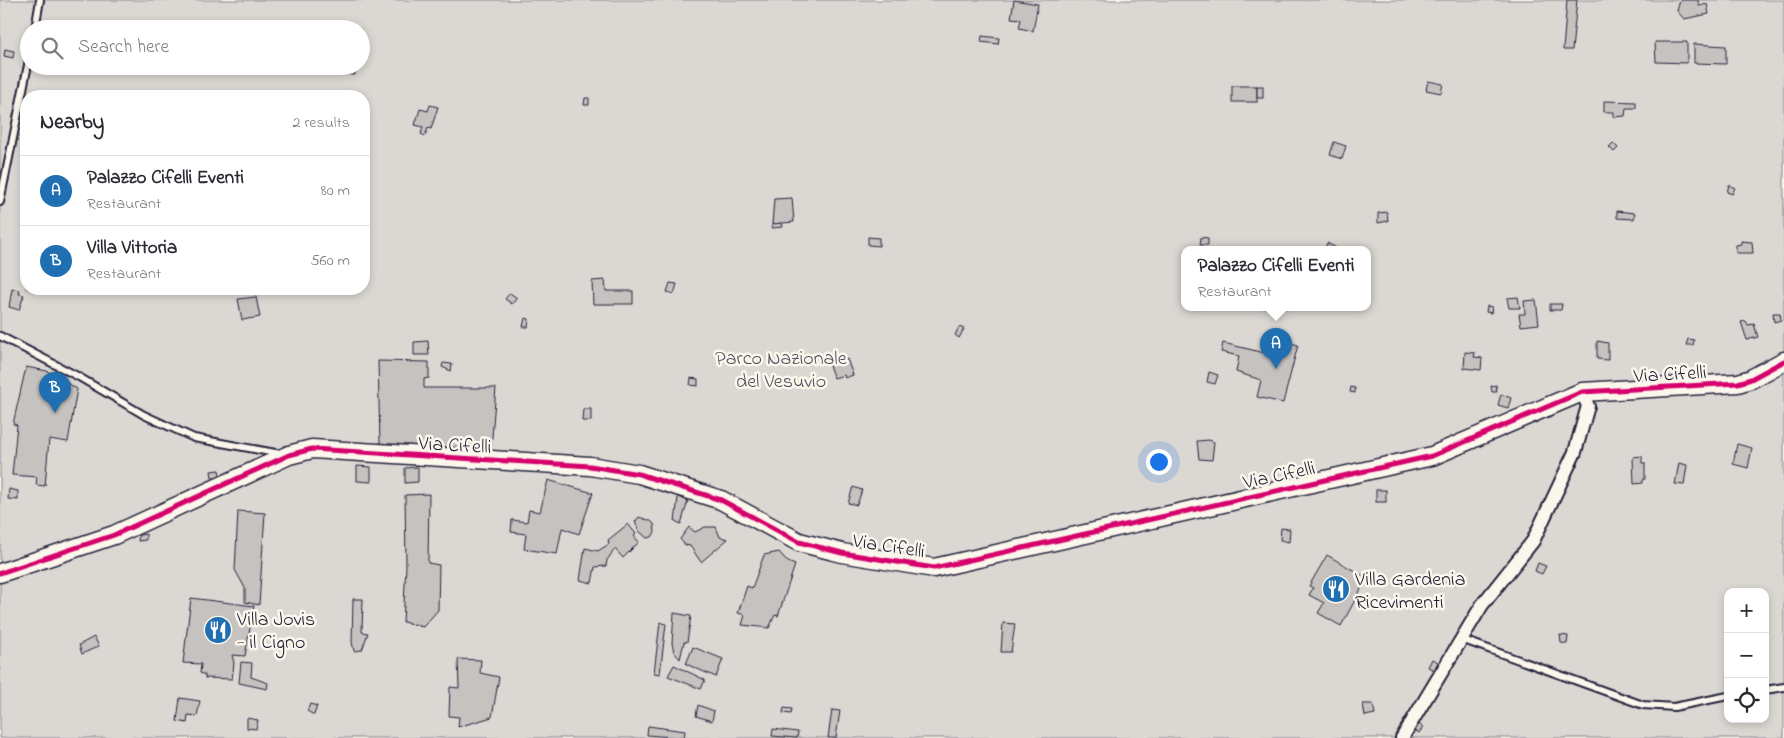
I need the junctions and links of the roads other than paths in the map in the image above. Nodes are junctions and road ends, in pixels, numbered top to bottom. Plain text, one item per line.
1 (40, 0) edge
2 (37, 20) edge
3 (26, 75) edge
4 (23, 90) edge
5 (20, 104) edge
6 (0, 202) edge
7 (0, 336) edge
8 (1784, 361) edge
9 (1582, 392) junction
10 (289, 455) junction
11 (0, 573) edge
12 (1460, 639) junction
13 (1784, 687) edge
14 (1769, 689) edge
15 (1724, 697) edge
16 (1402, 738) edge

1 - 2 lane
3 - 4 lane
5 - 6 lane
7 - 10 lane
8 - 9 street, Via Cifelli
9 - 10 street, Via Cifelli
9 - 12 street
10 - 11 street, Via Cifelli
12 - 15 lane
12 - 16 street
13 - 14 lane

